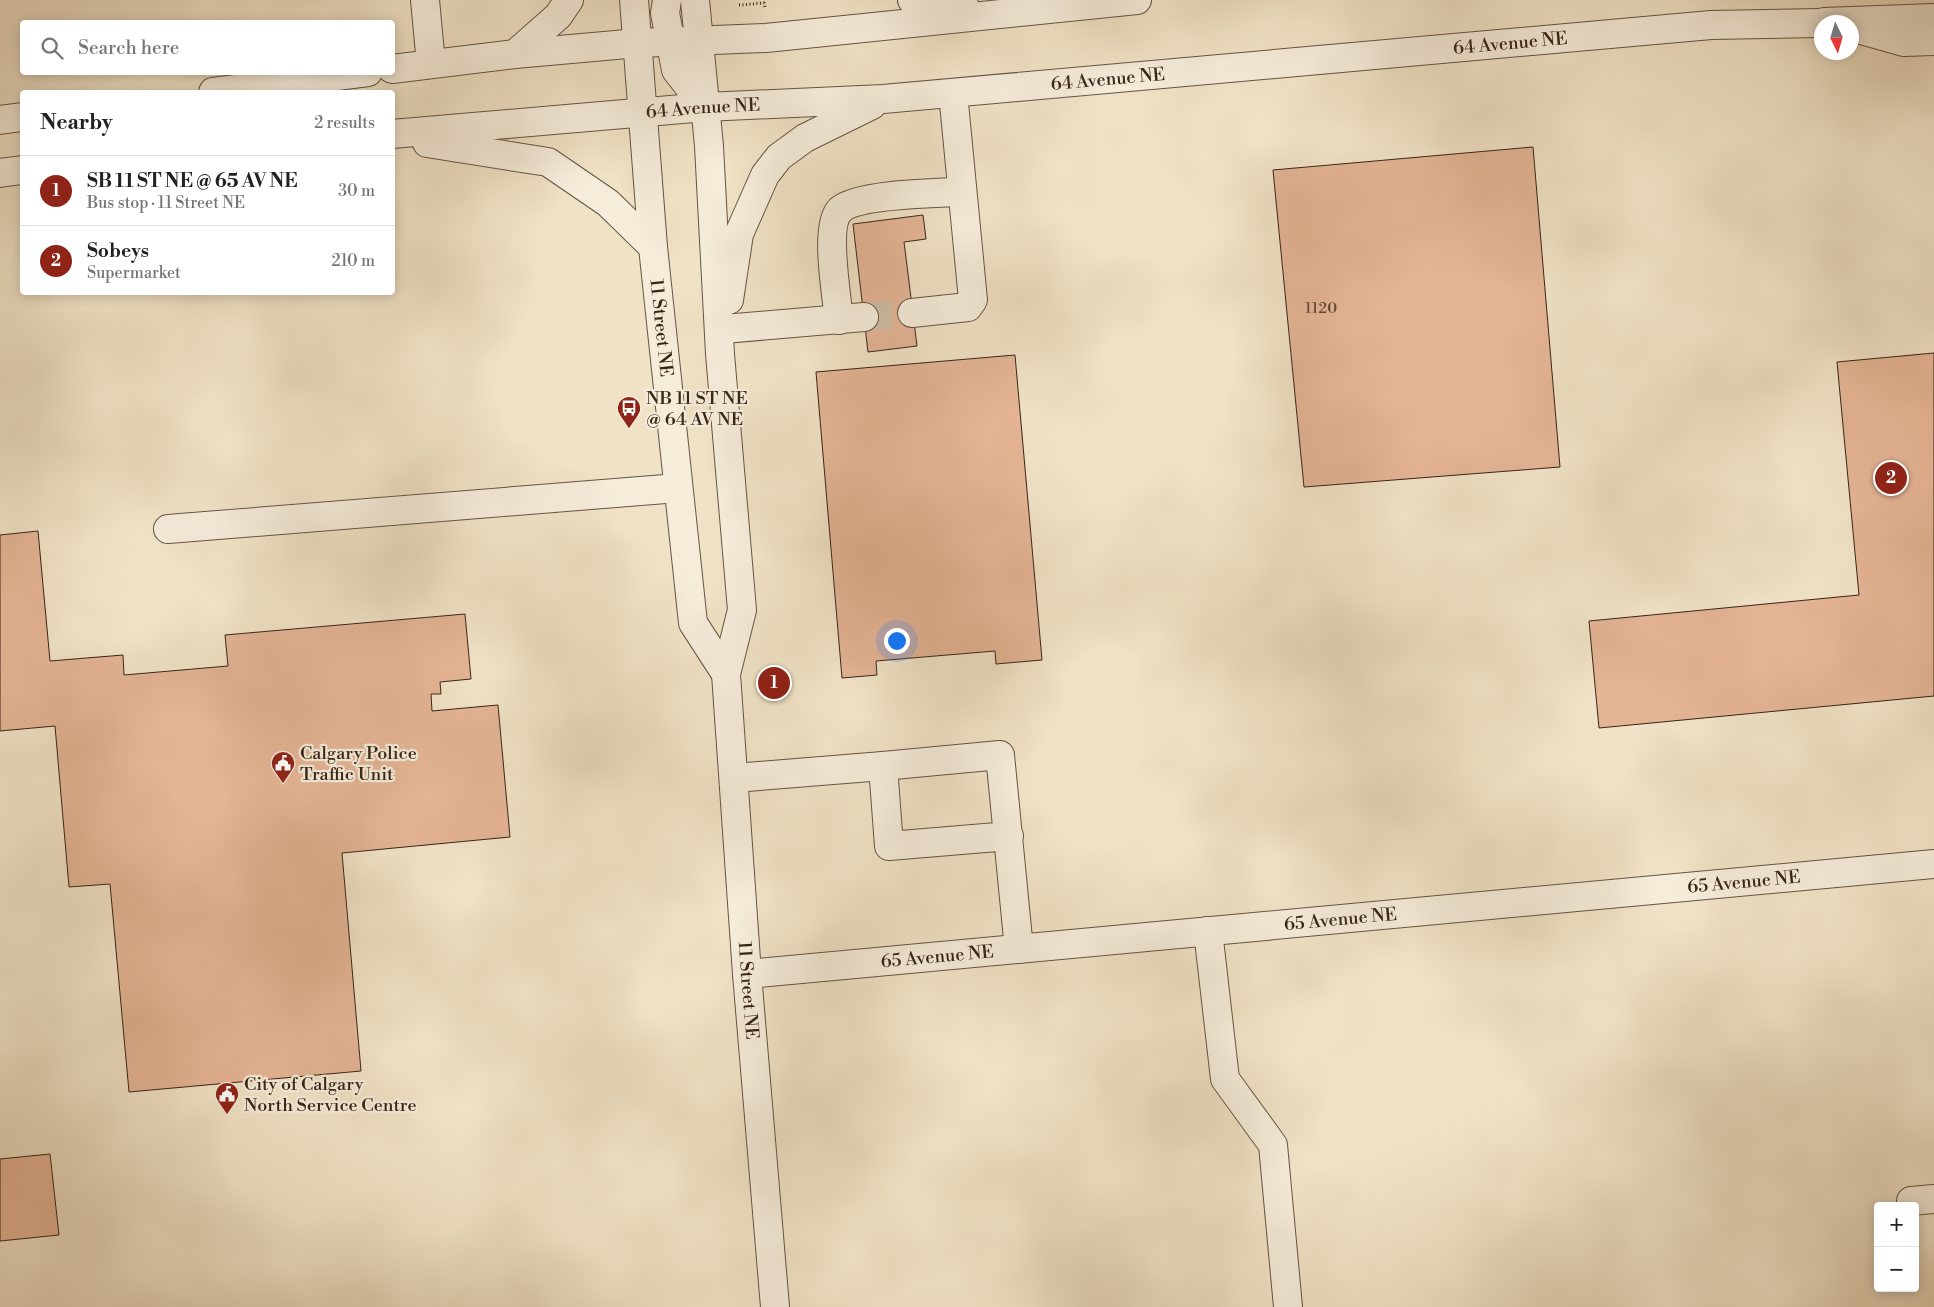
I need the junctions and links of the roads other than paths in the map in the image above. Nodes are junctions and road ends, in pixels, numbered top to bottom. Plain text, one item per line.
1 (425, 0) edge
2 (569, 0) edge
3 (634, 0) edge
4 (668, 0) edge
5 (695, 0) edge
6 (912, 0) edge
7 (1136, 0) edge
8 (1025, 10) junction
9 (1934, 18) edge
10 (1859, 21) edge
11 (1814, 22) edge
12 (1859, 30) edge
13 (698, 40) junction
14 (1934, 41) edge
15 (671, 42) junction
16 (638, 44) junction
17 (515, 54) junction
18 (431, 64) junction
19 (395, 69) edge
20 (345, 75) edge
21 (228, 90) edge
22 (953, 93) junction
23 (883, 99) junction
24 (705, 107) junction
25 (644, 113) junction
26 (20, 117) edge
27 (0, 120) edge
28 (395, 134) edge
29 (395, 139) edge
30 (20, 170) edge
31 (0, 172) edge
32 (961, 192) junction
33 (653, 247) junction
34 (912, 313) tunnel mouth
35 (722, 341) junction
36 (678, 488) junction
37 (168, 529) dead end
38 (726, 674) junction
39 (883, 766) junction
40 (734, 778) junction
41 (1008, 836) junction
42 (1934, 864) edge
43 (1208, 932) junction
44 (1019, 949) junction
45 (747, 974) junction
46 (775, 1307) edge
47 (1288, 1307) edge

1 - 18 street
2 - 17 street
3 - 16 street, 11 Street NE
4 - 15 street
5 - 13 street, 11 Street NE
6 - 8 street
7 - 8 street
8 - 13 street
9 - 10 street, 64 Avenue NE
11 - 22 street, 64 Avenue NE
12 - 14 street
13 - 15 street
13 - 24 street, 11 Street NE
15 - 16 street
15 - 24 street
16 - 17 street
16 - 25 street, 11 Street NE
17 - 18 street
18 - 19 street
20 - 21 street
22 - 23 street, 64 Avenue NE
22 - 32 street
23 - 24 street, 64 Avenue NE
23 - 35 street
24 - 25 street, 64 Avenue NE
24 - 35 street, 11 Street NE
25 - 28 street, 64 Avenue NE
25 - 33 street, 11 Street NE
26 - 27 street
29 - 33 street
30 - 31 street
32 - 34 street
32 - 35 street
33 - 36 street, 11 Street NE
35 - 38 street, 11 Street NE
36 - 37 street
36 - 38 street, 11 Street NE
38 - 40 street, 11 Street NE
39 - 40 street
39 - 41 street
39 - 41 street
40 - 45 street, 11 Street NE
41 - 44 street
42 - 43 street, 65 Avenue NE
43 - 44 street, 65 Avenue NE
43 - 47 street
44 - 45 street, 65 Avenue NE
45 - 46 street, 11 Street NE

